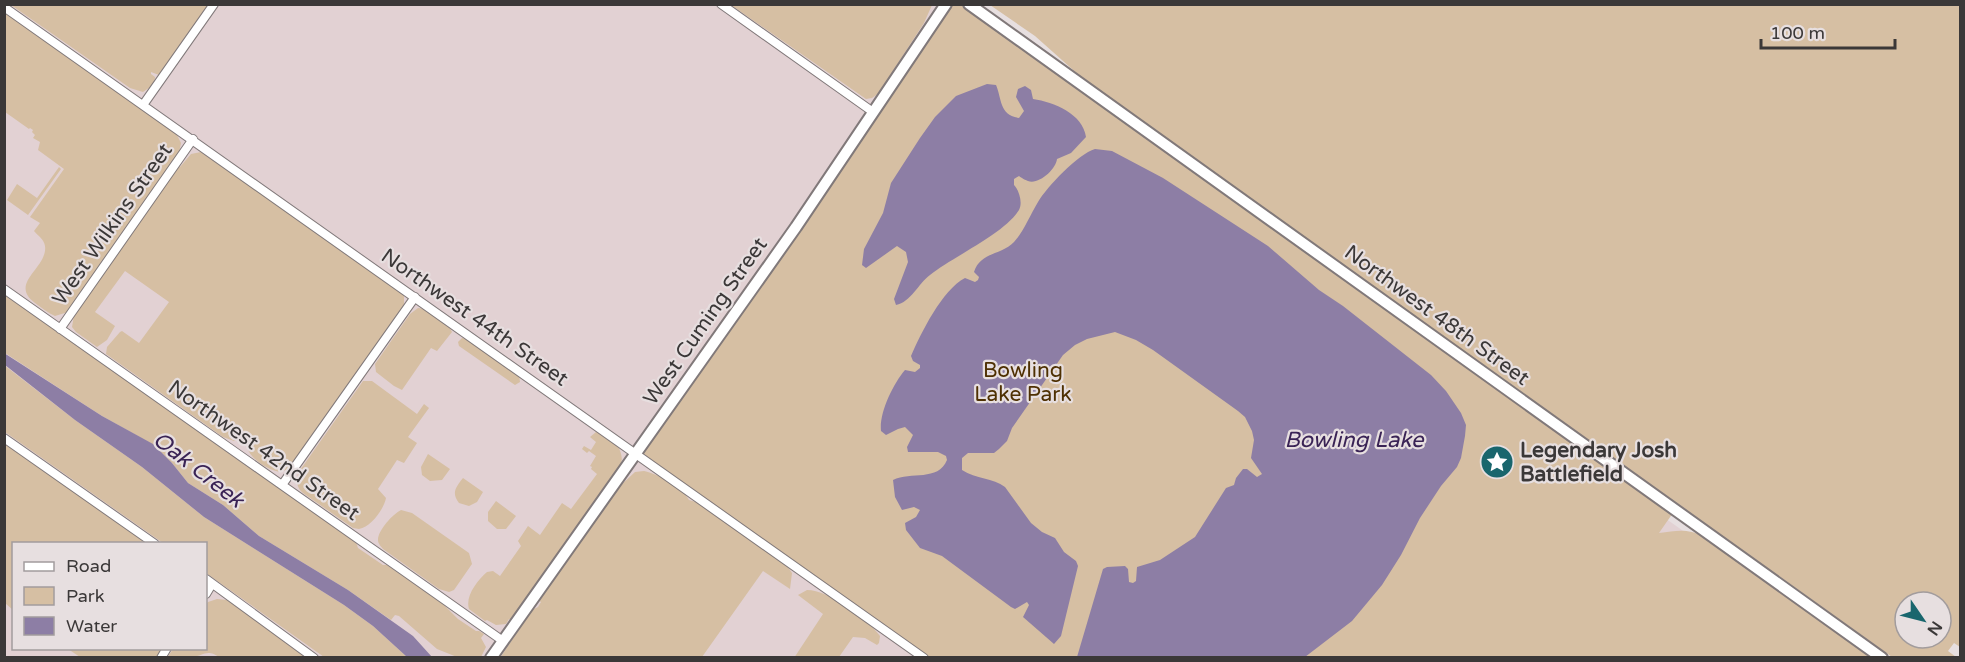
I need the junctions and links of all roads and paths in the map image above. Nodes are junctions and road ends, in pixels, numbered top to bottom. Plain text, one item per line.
1 (214, 4) edge
2 (720, 4) edge
3 (946, 4) edge
4 (969, 4) edge
5 (4, 7) edge
6 (143, 105) junction
7 (873, 112) junction
8 (193, 139) junction
9 (4, 289) edge
10 (416, 297) junction
11 (60, 329) junction
12 (4, 438) edge
13 (635, 453) junction
14 (282, 485) junction
15 (154, 542) edge
16 (209, 582) edge
17 (503, 640) junction
18 (314, 657) edge
19 (491, 657) edge
20 (924, 657) edge
21 (1882, 657) edge

1 - 6 street
2 - 7 street
3 - 7 main road, West Cuming Street
4 - 21 main road, Northwest 48th Street
5 - 6 street, Northwest 44th Street
6 - 8 street, Northwest 44th Street
7 - 13 main road, West Cuming Street
8 - 10 street, Northwest 44th Street
8 - 11 street, West Wilkins Street
9 - 11 street, Northwest 42nd Street
10 - 13 street, Northwest 44th Street
10 - 14 street
11 - 14 street, Northwest 42nd Street
12 - 15 street
13 - 17 main road, West Cuming Street
13 - 20 street, Northwest 44th Street
14 - 17 street, Northwest 42nd Street
16 - 18 street
17 - 19 main road, West Cuming Street

